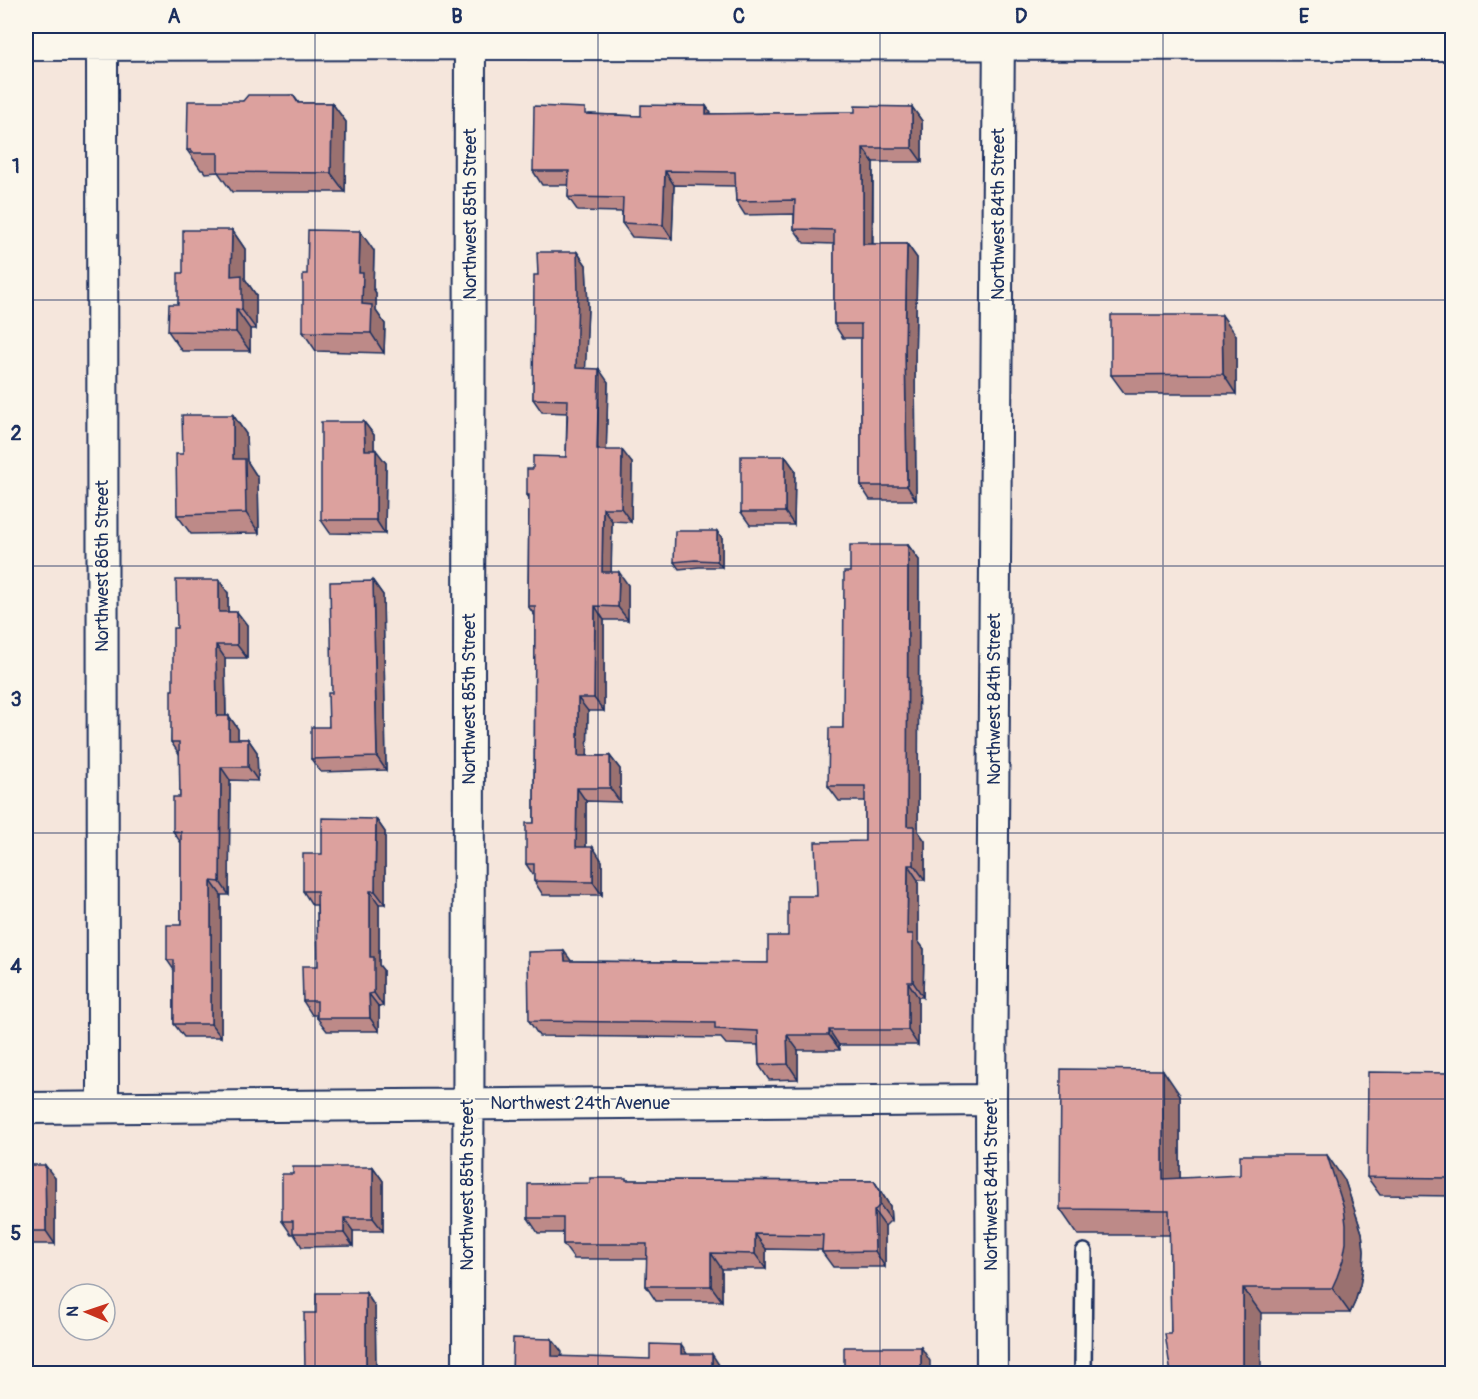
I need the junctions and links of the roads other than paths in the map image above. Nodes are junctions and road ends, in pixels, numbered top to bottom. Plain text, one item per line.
1 (101, 35) edge
2 (470, 35) edge
3 (999, 35) edge
4 (26, 45) edge
5 (1452, 45) edge
6 (991, 1100) junction
7 (467, 1104) junction
8 (103, 1107) junction
9 (26, 1108) edge
10 (1084, 1252) dead end
11 (468, 1374) edge
12 (992, 1374) edge
13 (1083, 1374) edge

1 - 2 street
1 - 4 street
1 - 8 street, Northwest 86th Street
2 - 3 street
2 - 7 street, Northwest 85th Street
3 - 5 street
3 - 6 street, Northwest 84th Street
6 - 7 street, Northwest 24th Avenue
6 - 12 street, Northwest 84th Street
7 - 8 street, Northwest 24th Avenue
7 - 11 street, Northwest 85th Street
8 - 9 street, Northwest 24th Avenue
10 - 13 lane

